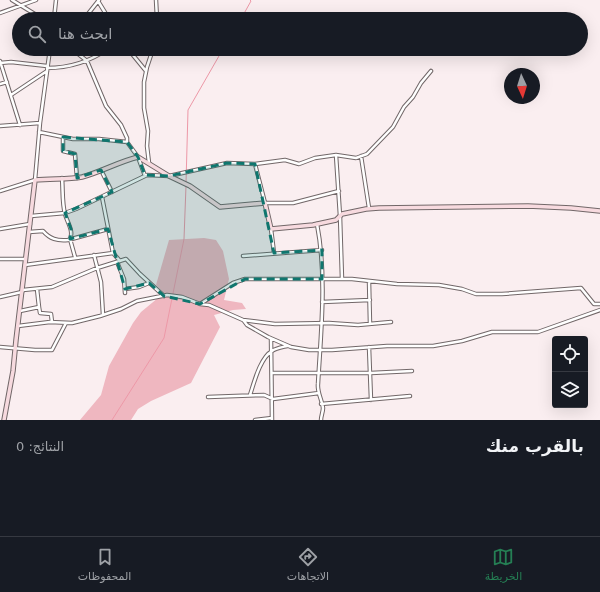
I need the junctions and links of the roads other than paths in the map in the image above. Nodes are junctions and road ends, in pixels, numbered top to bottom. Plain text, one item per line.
1 (12, 0) edge
2 (36, 0) edge
3 (56, 0) edge
4 (99, 0) edge
5 (156, 0) edge
6 (21, 5) junction
7 (32, 12) edge
8 (55, 12) edge
9 (90, 12) edge
10 (105, 12) edge
11 (157, 12) edge
12 (0, 13) edge
13 (49, 56) edge
14 (81, 56) edge
15 (97, 56) edge
16 (134, 56) edge
17 (151, 56) edge
18 (87, 61) junction
19 (0, 63) edge
20 (47, 67) junction
21 (146, 71) junction
22 (431, 71) dead end
23 (46, 72) junction
24 (7, 82) junction
25 (0, 84) edge
26 (11, 95) junction
27 (40, 123) junction
28 (20, 125) junction
29 (0, 126) edge
30 (39, 132) junction
31 (63, 137) junction
32 (127, 142) junction
33 (336, 155) junction
34 (361, 156) junction
35 (138, 157) junction
36 (149, 164) junction
37 (255, 164) junction
38 (102, 170) junction
39 (145, 176) junction
40 (169, 176) junction
41 (62, 178) junction
42 (77, 178) junction
43 (35, 180) junction
44 (0, 191) edge
45 (339, 191) junction
46 (112, 192) junction
47 (102, 197) junction
48 (265, 204) junction
49 (368, 208) junction
50 (600, 211) edge
51 (65, 213) junction
52 (31, 216) junction
53 (340, 216) junction
54 (30, 224) junction
55 (317, 224) junction
56 (0, 229) edge
57 (108, 229) junction
58 (271, 229) junction
59 (28, 232) junction
60 (70, 239) junction
61 (322, 250) junction
62 (113, 253) junction
63 (274, 254) junction
64 (94, 255) junction
65 (243, 256) dead end
66 (75, 257) junction
67 (0, 259) edge
68 (25, 259) junction
69 (119, 261) junction
70 (25, 265) junction
71 (97, 268) junction
72 (322, 279) junction
73 (342, 279) junction
74 (370, 281) junction
75 (150, 283) junction
76 (37, 289) junction
77 (125, 289) junction
78 (22, 292) junction
79 (125, 293) dead end
80 (164, 296) junction
81 (0, 297) edge
82 (370, 300) junction
83 (322, 302) junction
84 (200, 304) junction
85 (600, 304) edge
86 (39, 307) junction
87 (600, 310) edge
88 (20, 311) junction
89 (102, 315) junction
90 (243, 320) junction
91 (52, 322) junction
92 (391, 322) dead end
93 (66, 323) junction
94 (322, 323) junction
95 (370, 324) junction
96 (18, 326) junction
97 (271, 339) junction
98 (287, 346) junction
99 (0, 347) edge
100 (369, 347) junction
101 (15, 348) junction
102 (321, 350) junction
103 (272, 351) junction
104 (412, 371) dead end
105 (319, 372) junction
106 (272, 373) junction
107 (370, 373) junction
108 (319, 393) junction
109 (250, 395) junction
110 (410, 396) dead end
111 (208, 397) dead end
112 (273, 399) junction
113 (371, 400) junction
114 (321, 404) junction
115 (272, 419) edge
116 (4, 420) edge
117 (255, 420) edge
118 (321, 420) edge

1 - 6 street
2 - 6 street
3 - 8 street
4 - 9 street
4 - 10 street
5 - 11 street
6 - 7 street
6 - 12 street
13 - 20 street
14 - 18 street
15 - 18 street
16 - 21 street
17 - 21 street
18 - 20 street
18 - 32 street
19 - 20 street
19 - 24 street
20 - 23 street
21 - 36 street
22 - 34 street
23 - 26 street
23 - 27 street
24 - 25 street
24 - 26 street
26 - 28 street
27 - 28 street
27 - 30 street
28 - 29 street
30 - 31 street
30 - 43 street
31 - 32 street
31 - 42 street
32 - 35 street
33 - 34 street
33 - 37 street
33 - 45 street
34 - 49 street
35 - 36 street
35 - 38 street
35 - 39 street
36 - 40 street
37 - 40 street
37 - 48 street
38 - 42 street
38 - 46 street
39 - 40 street
39 - 46 street
40 - 48 street
41 - 42 street
41 - 43 street
41 - 51 street
43 - 44 street
43 - 52 street
45 - 48 street
45 - 53 street
46 - 47 street
47 - 51 street
47 - 57 street
48 - 58 street
49 - 50 street
49 - 53 street
51 - 52 street
51 - 60 street
52 - 54 street
53 - 55 street
53 - 73 street
54 - 56 street
54 - 59 street
55 - 58 street
55 - 61 street
57 - 60 street
57 - 62 street
58 - 63 street
59 - 60 street
59 - 68 street
60 - 66 street
61 - 63 street
61 - 72 street
62 - 64 street
62 - 69 street
63 - 65 street
64 - 66 street
64 - 71 street
66 - 70 street
67 - 68 street
68 - 70 street
69 - 71 street
69 - 75 street
69 - 77 street
70 - 78 street
71 - 76 street
71 - 89 street
72 - 73 street
72 - 83 street
72 - 84 street
73 - 74 street
74 - 82 street
74 - 85 street
75 - 77 street
75 - 80 street
76 - 78 street
76 - 86 street
77 - 79 street
78 - 81 street
78 - 88 street
80 - 84 street
80 - 89 street
82 - 83 street
82 - 95 street
83 - 94 street
84 - 90 street
86 - 88 street
86 - 91 street
87 - 100 street
88 - 96 street
89 - 93 street
90 - 94 street
90 - 97 street
91 - 93 street
91 - 96 street
92 - 95 street
93 - 101 street
94 - 95 street
94 - 102 street
96 - 101 street
97 - 98 street
97 - 103 street
98 - 102 street
98 - 103 street
99 - 101 street
100 - 102 street
100 - 107 street
101 - 116 street
102 - 105 street
103 - 106 street
103 - 109 street
104 - 107 street
105 - 106 street
105 - 107 street
105 - 108 street
106 - 112 street
107 - 113 street
108 - 112 street
108 - 114 street
109 - 111 street
109 - 112 street
110 - 113 street
112 - 115 street
113 - 114 street
114 - 118 street
115 - 117 street

